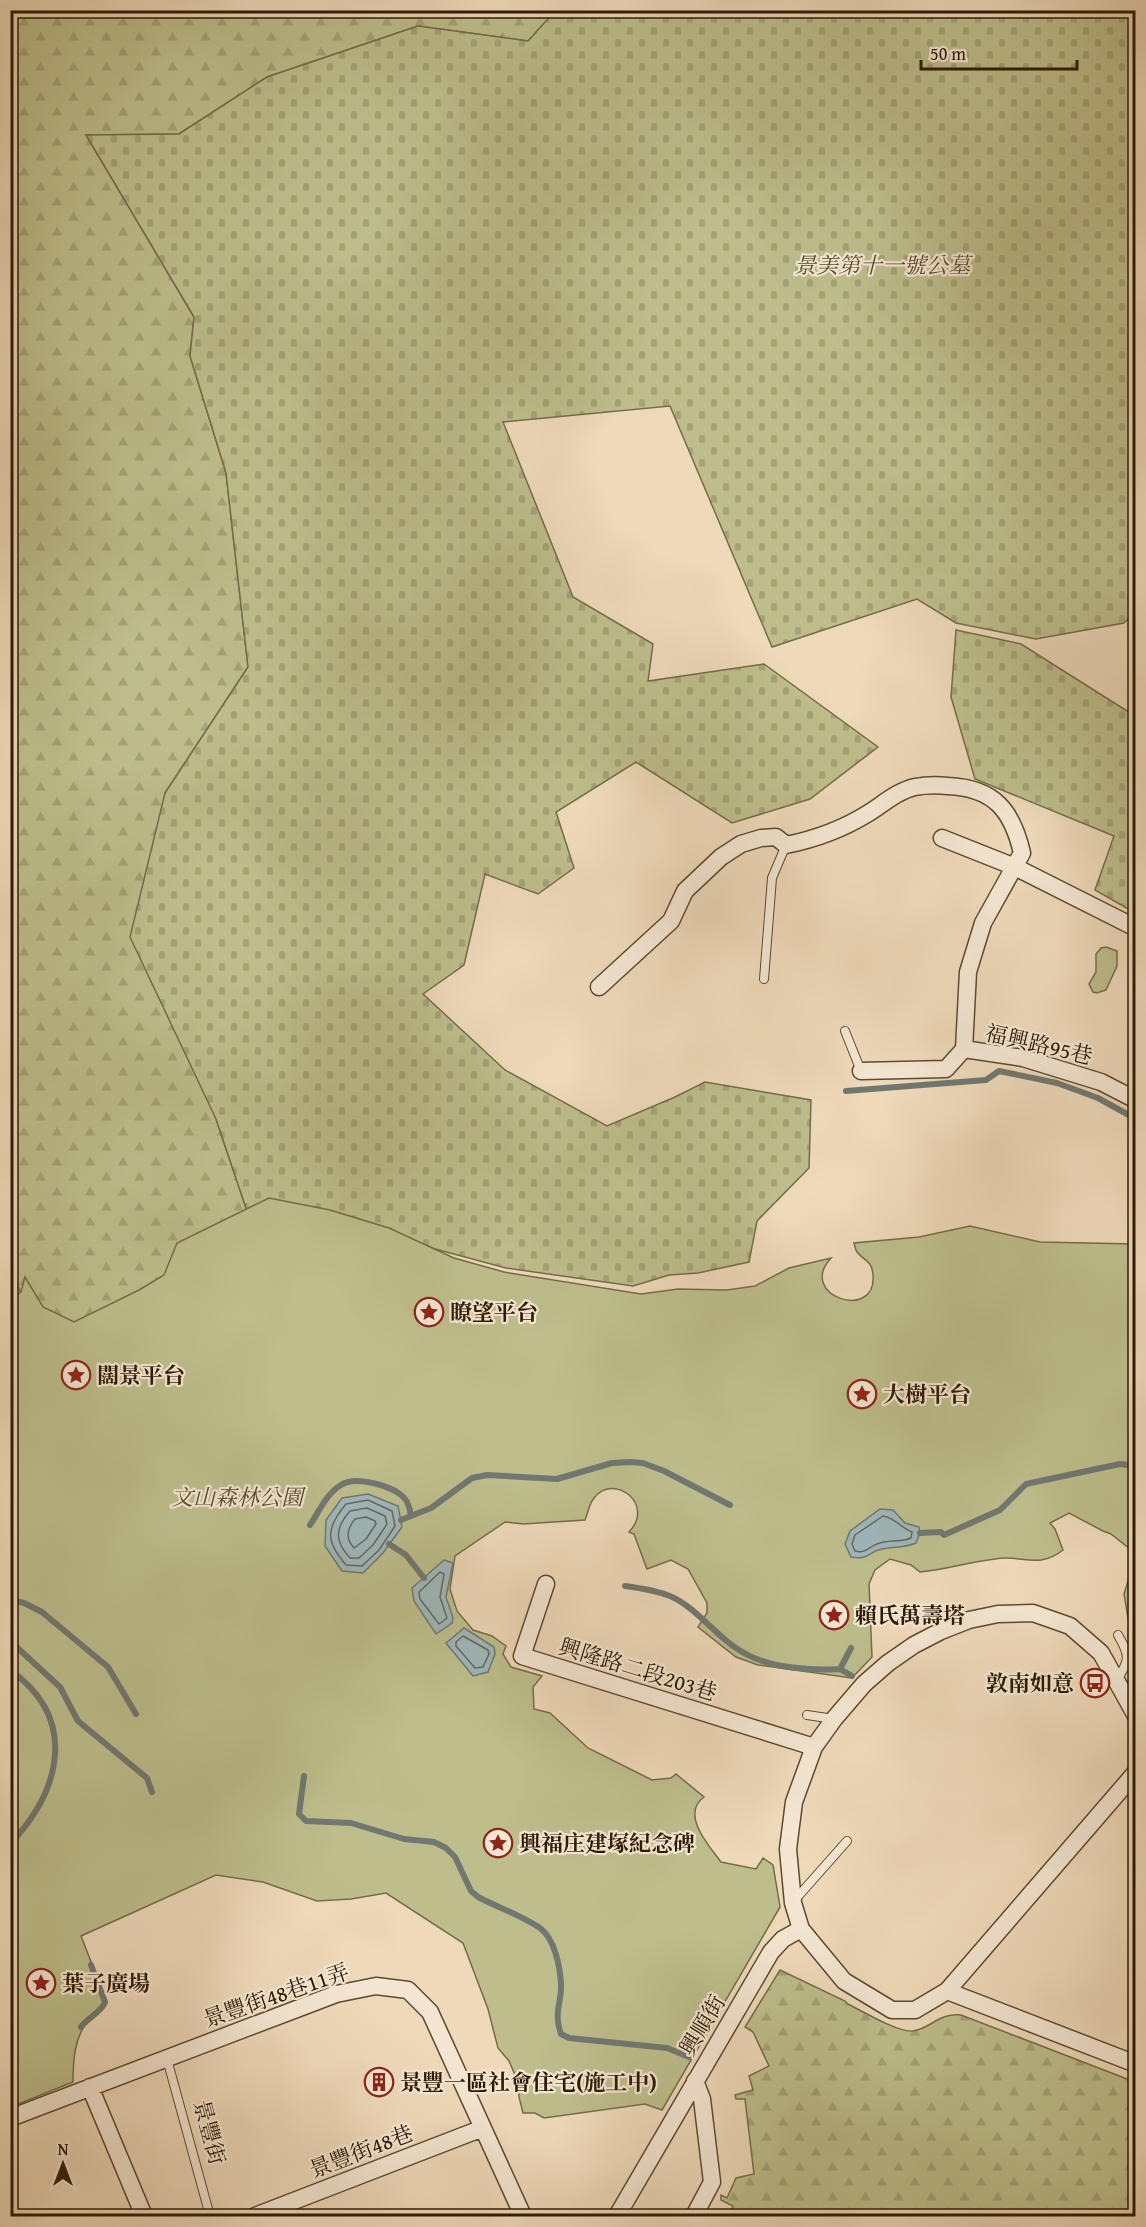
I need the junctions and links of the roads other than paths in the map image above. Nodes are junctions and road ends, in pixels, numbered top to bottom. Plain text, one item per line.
1 (942, 838) dead end
2 (786, 845) junction
3 (1015, 867) junction
4 (1136, 928) edge
5 (764, 979) dead end
6 (599, 987) dead end
7 (845, 1031) dead end
8 (964, 1049) junction
9 (861, 1071) joint
10 (1136, 1100) edge
11 (546, 1584) dead end
12 (1118, 1635) dead end
13 (1117, 1680) junction
14 (807, 1715) dead end
15 (1136, 1716) edge
16 (834, 1719) junction
17 (814, 1747) junction
18 (1136, 1772) edge
19 (847, 1841) dead end
20 (793, 1903) junction
21 (801, 1929) junction
22 (947, 1991) junction
23 (167, 2059) junction
24 (1136, 2064) edge
25 (695, 2080) junction
26 (90, 2087) junction
27 (10, 2118) edge
28 (483, 2128) junction
29 (144, 2217) edge
30 (210, 2217) edge
31 (255, 2217) edge
32 (523, 2217) edge
33 (617, 2217) edge
34 (694, 2217) edge

1 - 3 street
2 - 3 street, 福興路95巷
2 - 5 lane
2 - 6 street, 福興路95巷
3 - 4 street
3 - 8 street, 福興路95巷
7 - 9 lane
8 - 9 street, 福興路95巷
8 - 10 street, 福興路95巷
11 - 17 street, 興隆路二段203巷
12 - 13 lane
13 - 15 street
13 - 16 street
14 - 16 lane
16 - 17 street
17 - 20 street
18 - 22 street
19 - 20 lane
20 - 21 street
21 - 22 street
21 - 25 street, 興順街
22 - 24 street
23 - 26 street, 景豐街48巷11弄
23 - 28 street, 景豐街48巷11弄
23 - 30 lane, 景豐街
25 - 33 street, 興順街
25 - 34 street
26 - 27 street, 景豐街48巷11弄
26 - 29 street
28 - 31 street, 景豐街48巷
28 - 32 street, 景豐街48巷11弄

